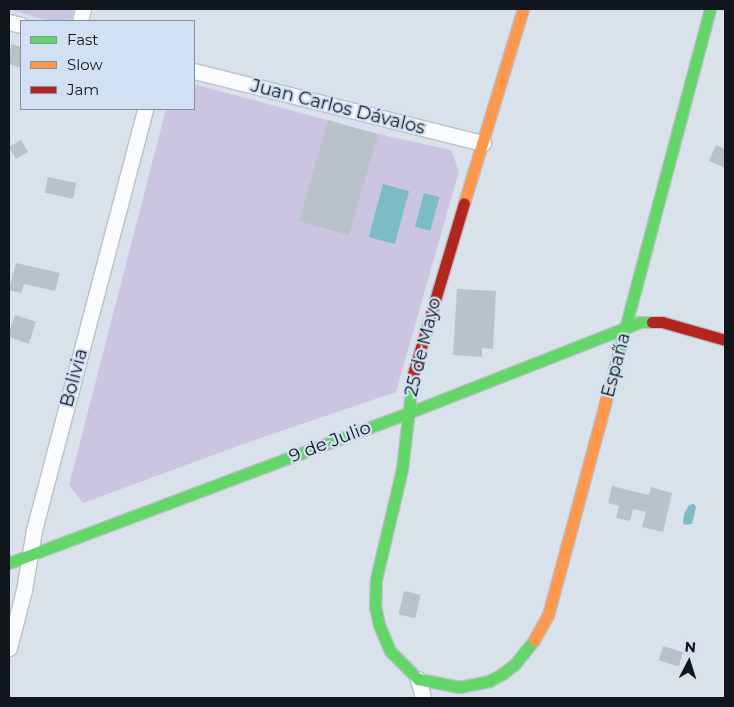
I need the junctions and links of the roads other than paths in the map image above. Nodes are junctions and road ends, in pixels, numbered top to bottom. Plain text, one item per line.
1 (523, 9) edge
2 (710, 9) edge
3 (195, 71) edge
4 (145, 110) edge
5 (483, 143) junction
6 (626, 326) junction
7 (725, 340) edge
8 (408, 412) junction
9 (29, 555) junction
10 (9, 563) edge
11 (9, 648) edge
12 (418, 679) junction
13 (472, 686) junction
14 (423, 698) edge
15 (454, 698) edge

1 - 5 street, 25 de Mayo
2 - 6 street, España
3 - 5 street, Juan Carlos Dávalos
4 - 9 street, Bolivia
5 - 8 street, 25 de Mayo
6 - 7 street, 9 de Julio
6 - 8 street, 9 de Julio
6 - 13 street, España
8 - 9 street, 9 de Julio
8 - 12 street, 25 de Mayo
9 - 10 street, 9 de Julio
9 - 11 street, Bolivia
12 - 13 street, España
12 - 14 street
13 - 15 street, España

